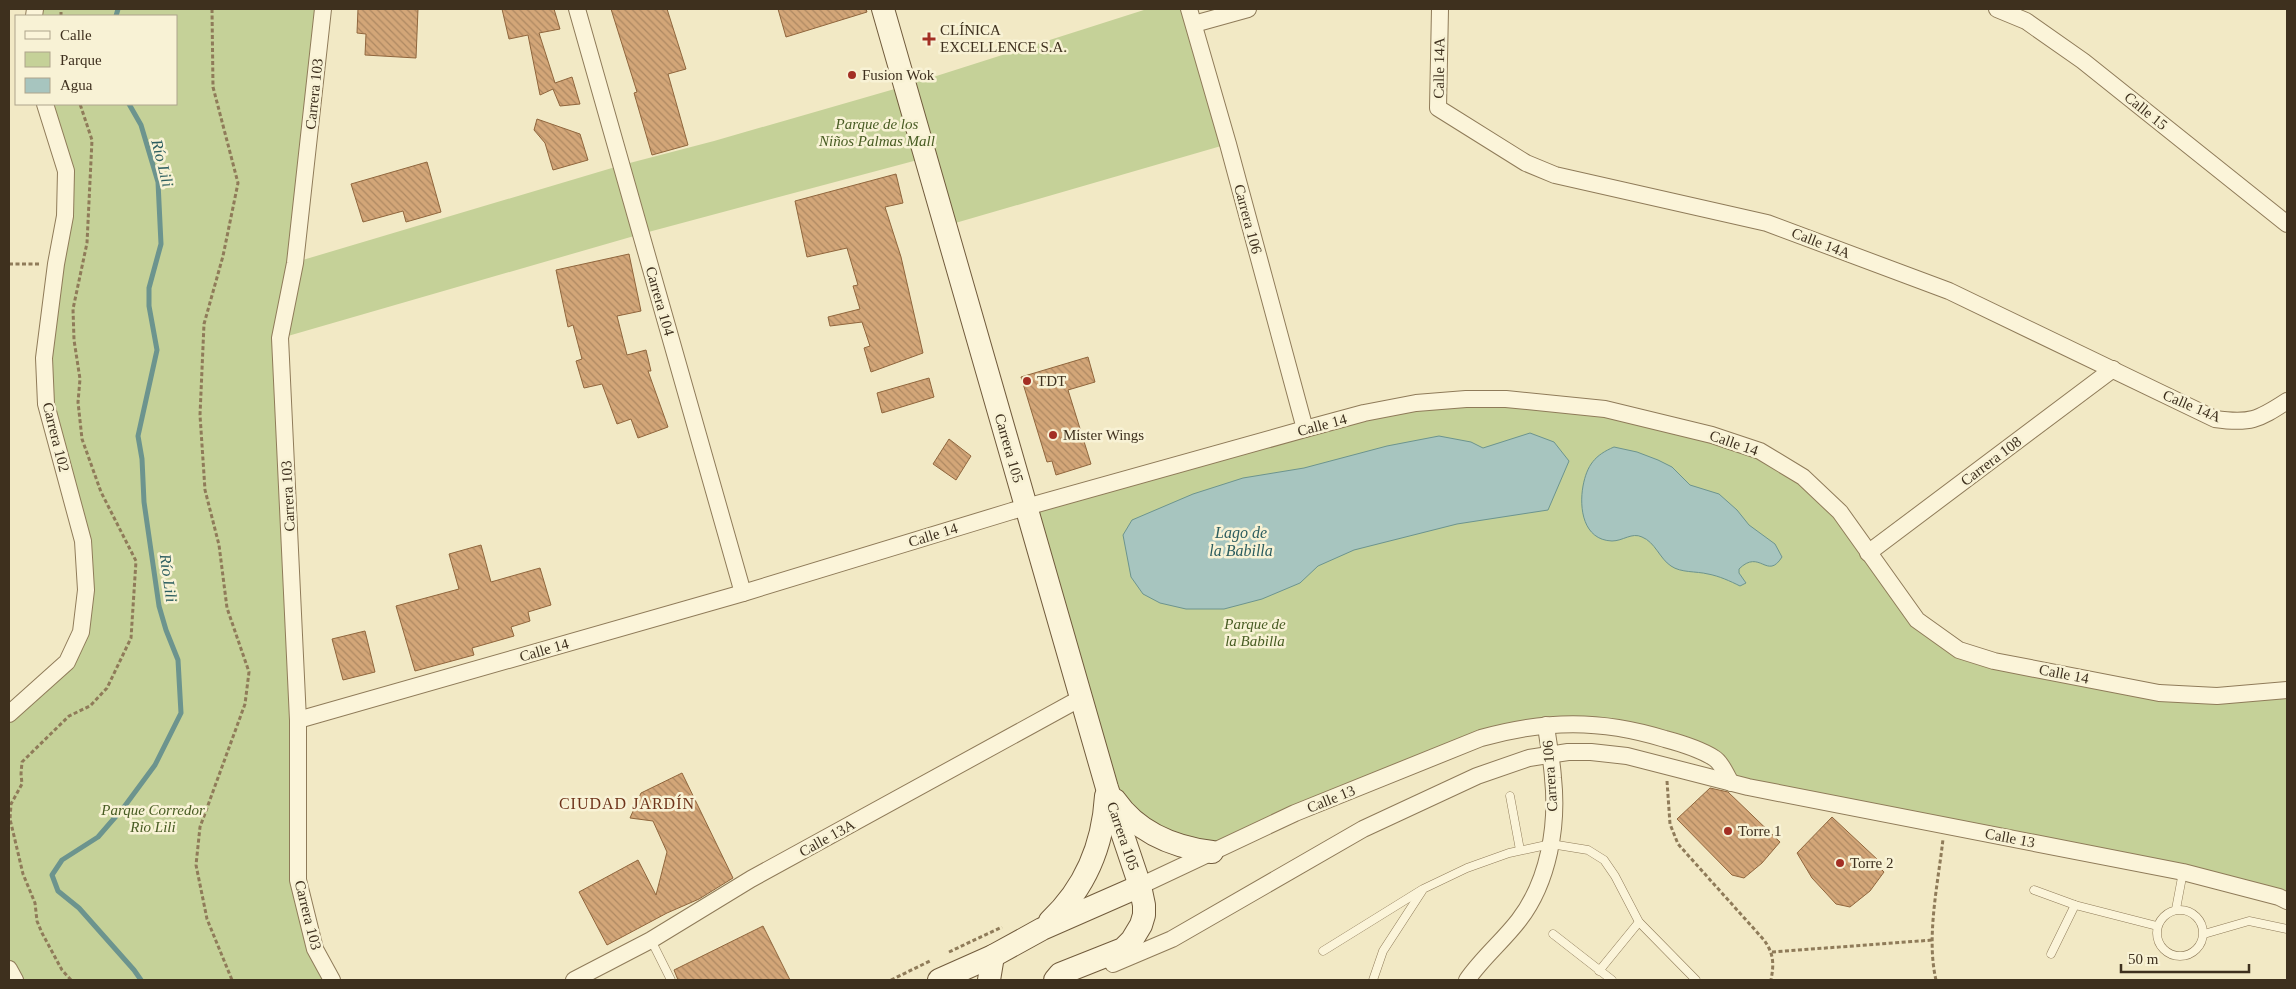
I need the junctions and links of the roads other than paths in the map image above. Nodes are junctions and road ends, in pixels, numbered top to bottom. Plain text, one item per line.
1 (323, 9) edge
2 (577, 9) edge
3 (883, 9) edge
4 (1248, 9) edge
5 (1440, 9) edge
6 (1997, 9) edge
7 (1191, 17) edge
8 (45, 105) edge
9 (2287, 224) edge
10 (2113, 369) junction
11 (2287, 401) edge
12 (1306, 429) junction
13 (1026, 507) junction
14 (1868, 553) junction
15 (744, 594) junction
16 (2287, 690) edge
17 (1081, 698) junction
18 (9, 714) edge
19 (298, 720) junction
20 (1546, 725) junction
21 (1549, 754) junction
22 (1731, 783) junction
23 (1107, 788) junction
24 (1510, 796) dead end
25 (1551, 844) junction
26 (1520, 850) junction
27 (1212, 852) junction
28 (2183, 872) junction
29 (1140, 886) junction
30 (1423, 889) junction
31 (2034, 890) dead end
32 (2287, 901) edge
33 (2075, 905) junction
34 (2176, 909) junction
35 (1639, 922) junction
36 (2158, 926) junction
37 (1042, 929) junction
38 (2287, 929) edge
39 (1553, 934) dead end
40 (2204, 934) junction
41 (652, 940) junction
42 (1323, 951) dead end
43 (2051, 954) dead end
44 (993, 956) junction
45 (9, 969) edge
46 (937, 969) edge
47 (1599, 971) junction
48 (15, 980) edge
49 (332, 980) edge
50 (574, 980) edge
51 (671, 980) edge
52 (989, 980) edge
53 (1069, 980) edge
54 (1373, 980) edge
55 (1467, 980) edge
56 (1612, 980) edge
57 (1696, 980) edge

1 - 19 street, Carrera 103
2 - 15 street, Carrera 104
3 - 13 main road, Carrera 105
4 - 7 street
5 - 10 street, Calle 14A
6 - 9 street, Calle 15
7 - 12 street, Carrera 106
8 - 18 street, Carrera 102
10 - 11 street, Calle 14A
10 - 14 street, Carrera 108
12 - 13 street, Calle 14
12 - 14 street, Calle 14
13 - 15 street, Calle 14
13 - 17 main road, Carrera 105
14 - 16 street, Calle 14
15 - 19 street, Calle 14
17 - 23 main road, Carrera 105
17 - 41 street, Calle 13A
19 - 49 street, Carrera 103
20 - 21 street, Carrera 106
20 - 22 street, Calle 13
20 - 27 street, Calle 13
21 - 22 street, Calle 13
21 - 25 street, Carrera 106
21 - 53 street, Calle 13
22 - 28 street, Calle 13
23 - 27 main road
23 - 29 main road, Carrera 105
23 - 37 main road
24 - 26 lane
25 - 26 lane
25 - 35 lane
25 - 55 street, Carrera 106
26 - 30 lane
27 - 29 street, Calle 13
28 - 32 street, Calle 13
28 - 34 lane
29 - 37 main road, Calle 13
29 - 53 main road, Carrera 105
30 - 42 lane
30 - 54 lane
31 - 33 lane
33 - 36 lane
33 - 43 lane
34 - 36 lane
34 - 40 lane
35 - 47 lane
35 - 57 lane
36 - 40 lane
37 - 44 main road, Calle 13
38 - 40 lane
39 - 47 lane
41 - 50 street, Calle 13A
41 - 51 lane
44 - 46 main road, Calle 13
44 - 52 main road
45 - 48 street
47 - 56 lane

